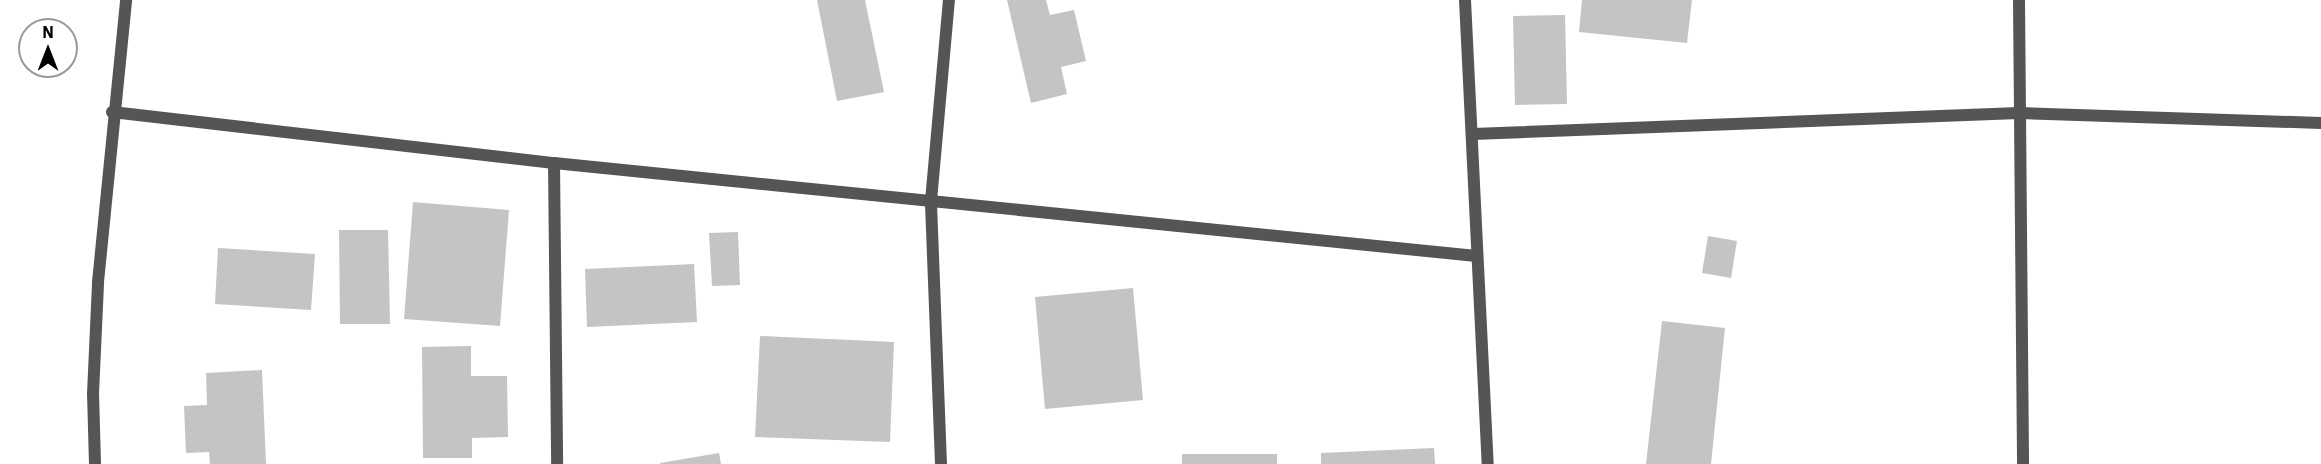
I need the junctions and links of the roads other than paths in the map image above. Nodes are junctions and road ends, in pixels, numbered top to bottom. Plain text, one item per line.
1 (126, 0) edge
2 (949, 0) edge
3 (1465, 0) edge
4 (2019, 0) edge
5 (112, 112) junction
6 (2019, 113) junction
7 (2321, 123) edge
8 (1473, 134) junction
9 (554, 163) junction
10 (931, 201) junction
11 (1476, 256) junction
12 (95, 464) edge
13 (557, 464) edge
14 (941, 464) edge
15 (1488, 464) edge
16 (2023, 464) edge

1 - 5 street
2 - 10 street
3 - 8 street
4 - 6 street
5 - 9 street
5 - 12 street
6 - 7 street
6 - 8 street
6 - 16 street
8 - 11 street
9 - 10 street
9 - 13 street
10 - 11 street
10 - 14 street
11 - 15 street

